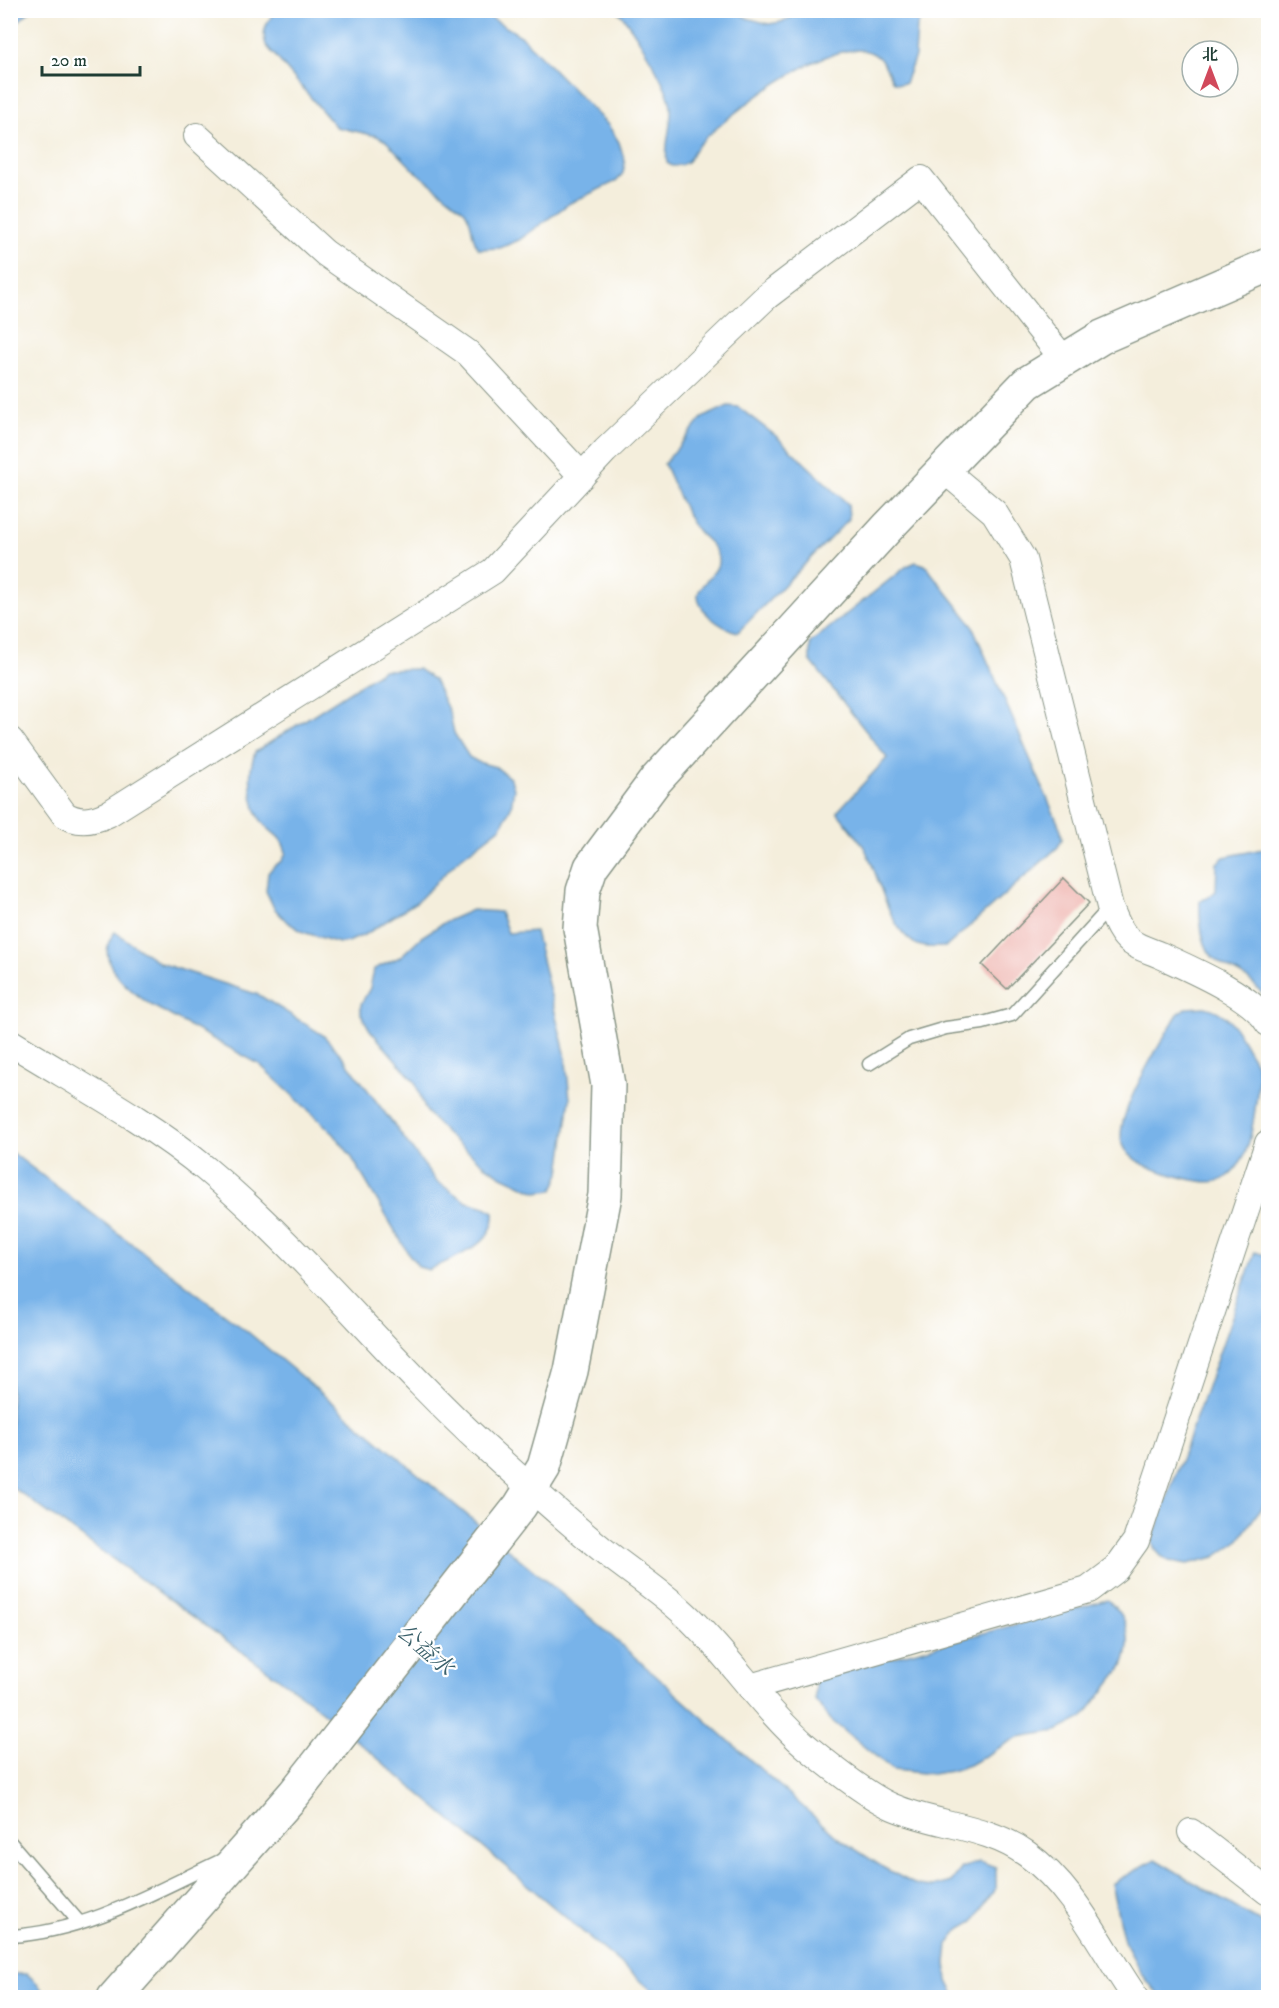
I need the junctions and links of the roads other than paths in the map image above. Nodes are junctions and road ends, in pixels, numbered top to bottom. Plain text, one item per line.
1 (197, 136) dead end
2 (1269, 265) edge
3 (1064, 360) junction
4 (943, 469) junction
5 (582, 476) junction
6 (10, 740) edge
7 (1110, 907) junction
8 (1269, 1023) edge
9 (10, 1042) edge
10 (869, 1064) dead end
11 (1269, 1143) edge
12 (525, 1497) junction
13 (750, 1687) junction
14 (1191, 1832) dead end
15 (10, 1842) edge
16 (246, 1849) junction
17 (1269, 1892) edge
18 (80, 1922) junction
19 (10, 1936) edge
20 (114, 1998) edge
21 (1136, 1998) edge

1 - 5 street
2 - 3 street
3 - 4 street
3 - 5 street
4 - 7 street
4 - 12 street
5 - 6 street
7 - 8 street
7 - 10 lane
9 - 12 street
11 - 13 street
12 - 13 street
12 - 16 street
13 - 21 street
14 - 17 street
15 - 18 lane
16 - 18 lane
16 - 20 street
18 - 19 lane

